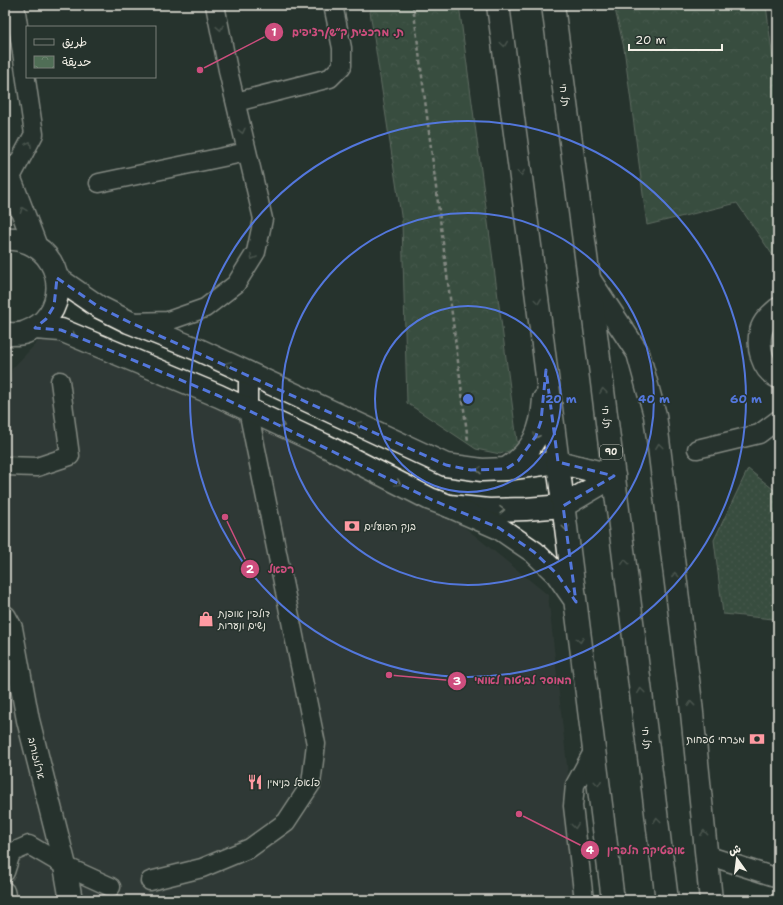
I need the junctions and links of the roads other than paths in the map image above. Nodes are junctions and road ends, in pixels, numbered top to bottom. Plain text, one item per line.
1 (15, 5) edge
2 (215, 5) edge
3 (333, 5) edge
4 (498, 5) edge
5 (553, 5) edge
6 (236, 102) junction
7 (247, 152) junction
8 (8, 172) edge
9 (98, 183) dead end
10 (5, 239) edge
11 (36, 247) junction
12 (57, 278) junction
13 (589, 280) junction
14 (778, 309) edge
15 (129, 322) junction
16 (15, 336) edge
17 (546, 370) junction
18 (248, 373) junction
19 (778, 377) edge
20 (60, 381) dead end
21 (248, 410) junction
22 (778, 420) edge
23 (697, 450) dead end
24 (558, 462) junction
25 (5, 466) edge
26 (506, 469) junction
27 (614, 476) junction
28 (449, 506) junction
29 (563, 506) junction
30 (576, 602) junction
31 (5, 617) edge
32 (594, 750) junction
33 (706, 855) junction
34 (65, 866) junction
35 (5, 872) edge
36 (778, 878) edge
37 (150, 881) dead end
38 (111, 887) dead end
39 (5, 891) edge
40 (7, 900) edge
41 (71, 900) edge
42 (584, 900) edge
43 (613, 900) edge
44 (667, 900) edge
45 (711, 900) edge

8 -> 1 lane
2 -> 6 lane
3 - 6 lane
4 -> 17 main road
5 - 13 main road, תל חי / 90
6 -> 7 lane
7 - 9 lane
7 -> 15 lane
11 -> 8 main road
10 - 11 main road
11 - 12 main road
12 - 15 main road
12 - 16 main road
27 -> 13 main road, תל חי / 90
33 -> 13 main road
14 - 19 main road
18 -> 15 main road
16 -> 21 main road
17 - 24 main road
17 -> 26 main road
18 - 21 lane
26 -> 18 main road
20 - 25 lane
21 -> 28 main road
21 - 37 lane
22 - 23 lane
24 - 26 main road
24 - 27 main road
24 - 29 main road
27 - 29 main road
44 -> 27 main road, תל חי / 90
28 -> 29 main road
28 - 30 main road
29 -> 30 main road
30 -> 32 main road
31 - 34 main road, ארלוזורוב
32 -> 42 lane
32 -> 43 main road
33 - 36 lane
33 - 45 main road
34 - 35 lane
34 - 38 lane
34 - 41 main road, ארלוזורוב
39 - 40 lane

